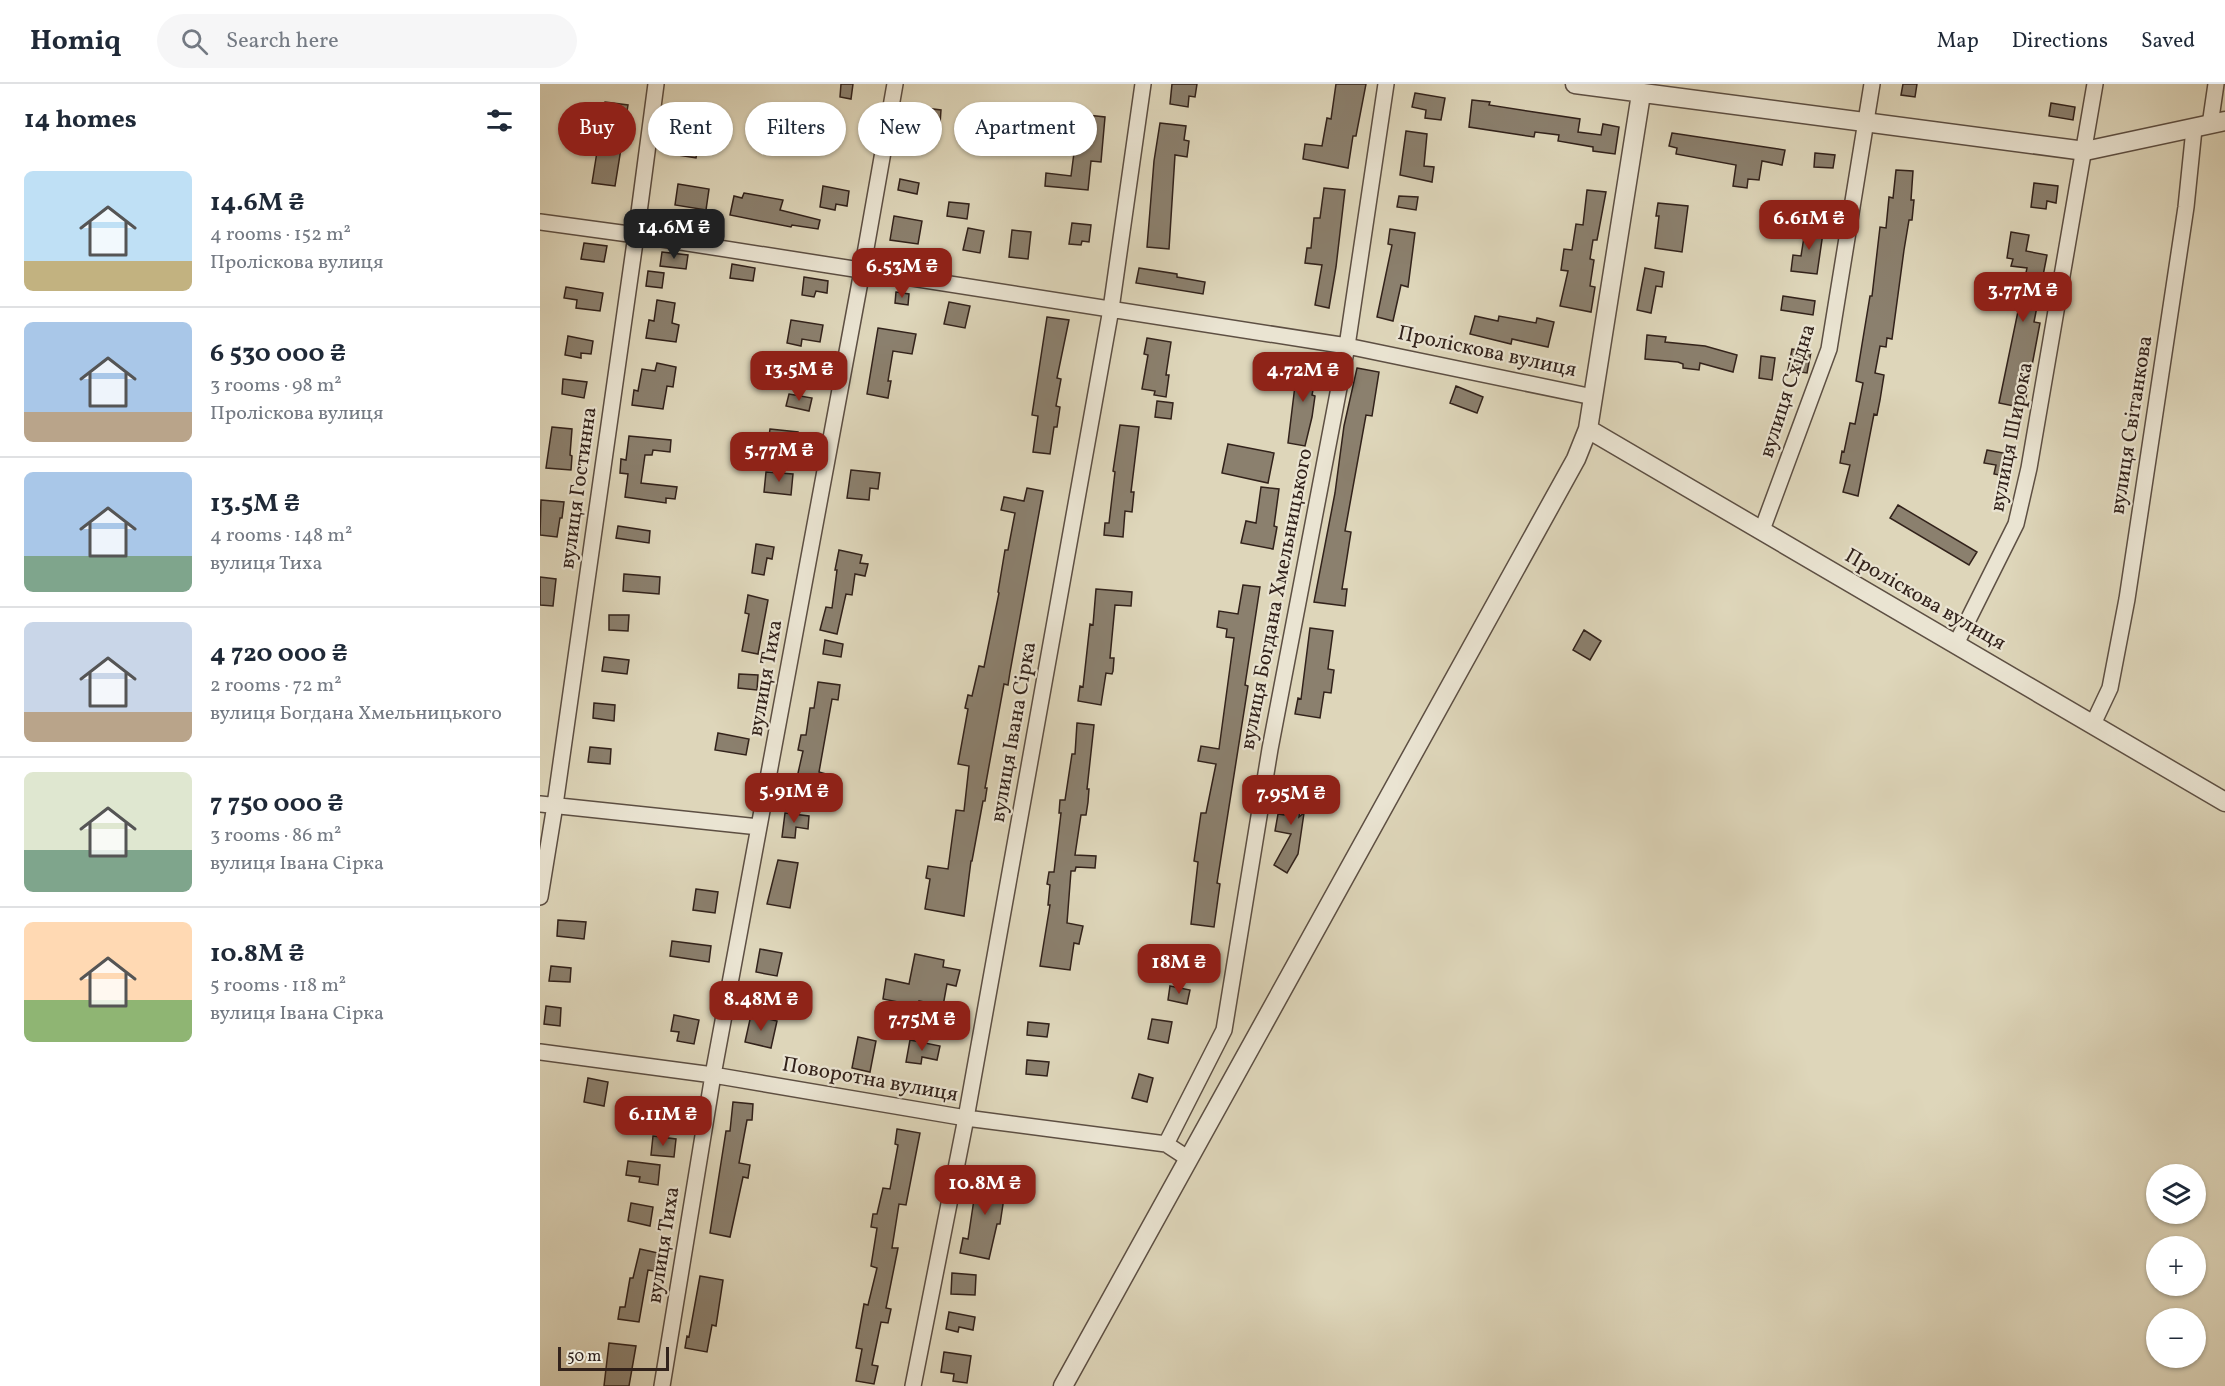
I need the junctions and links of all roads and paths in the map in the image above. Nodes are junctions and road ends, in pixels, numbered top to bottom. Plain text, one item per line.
1 (656, 84) edge
2 (895, 84) edge
3 (1143, 84) edge
4 (1386, 84) edge
5 (1575, 84) edge
6 (1872, 84) edge
7 (2095, 84) edge
8 (2216, 84) edge
9 (1642, 89) edge
10 (1866, 123) junction
11 (2210, 125) edge
12 (2085, 151) junction
13 (540, 222) edge
14 (636, 235) junction
15 (862, 271) junction
16 (1111, 309) junction
17 (1347, 346) junction
18 (1593, 397) junction
19 (1588, 429) junction
20 (1762, 530) junction
21 (1956, 644) junction
22 (2093, 724) junction
23 (2225, 802) edge
24 (548, 805) edge
25 (759, 828) junction
26 (540, 897) edge
27 (540, 1052) edge
28 (713, 1075) junction
29 (966, 1118) junction
30 (1166, 1144) junction
31 (1189, 1159) junction
32 (662, 1386) edge
33 (913, 1386) edge
34 (1062, 1386) edge

1 - 14 street, вулиця Гостинна
2 - 15 street, вулиця Тиха
3 - 16 street, вулиця Івана Сірка
4 - 17 street, вулиця Богдана Хмельницького
5 - 9 street
6 - 10 street, вулиця Східна
7 - 12 street, вулиця Широка
8 - 11 street, вулиця Світанкова
9 - 10 street
9 - 18 street
10 - 12 street
10 - 20 street, вулиця Східна
11 - 12 street
11 - 22 street, вулиця Світанкова
12 - 21 street, вулиця Широка
13 - 14 street, Проліскова вулиця
14 - 15 street, Проліскова вулиця
14 - 24 street, вулиця Гостинна
15 - 16 street, Проліскова вулиця
15 - 25 street, вулиця Тиха
16 - 17 street, Проліскова вулиця
16 - 29 street, вулиця Івана Сірка
17 - 18 street, Проліскова вулиця
17 - 30 street, вулиця Богдана Хмельницького
18 - 19 street, Проліскова вулиця
19 - 20 street, Проліскова вулиця
19 - 31 street
20 - 21 street, Проліскова вулиця
21 - 22 street, Проліскова вулиця
22 - 23 street, Проліскова вулиця
24 - 25 street
24 - 26 street, вулиця Гостинна
25 - 28 street, вулиця Тиха
27 - 28 street, Поворотна вулиця
28 - 29 street, Поворотна вулиця
28 - 32 street, вулиця Тиха
29 - 30 street, Поворотна вулиця
29 - 33 street, вулиця Івана Сірка
30 - 31 street, Поворотна вулиця
31 - 34 street

